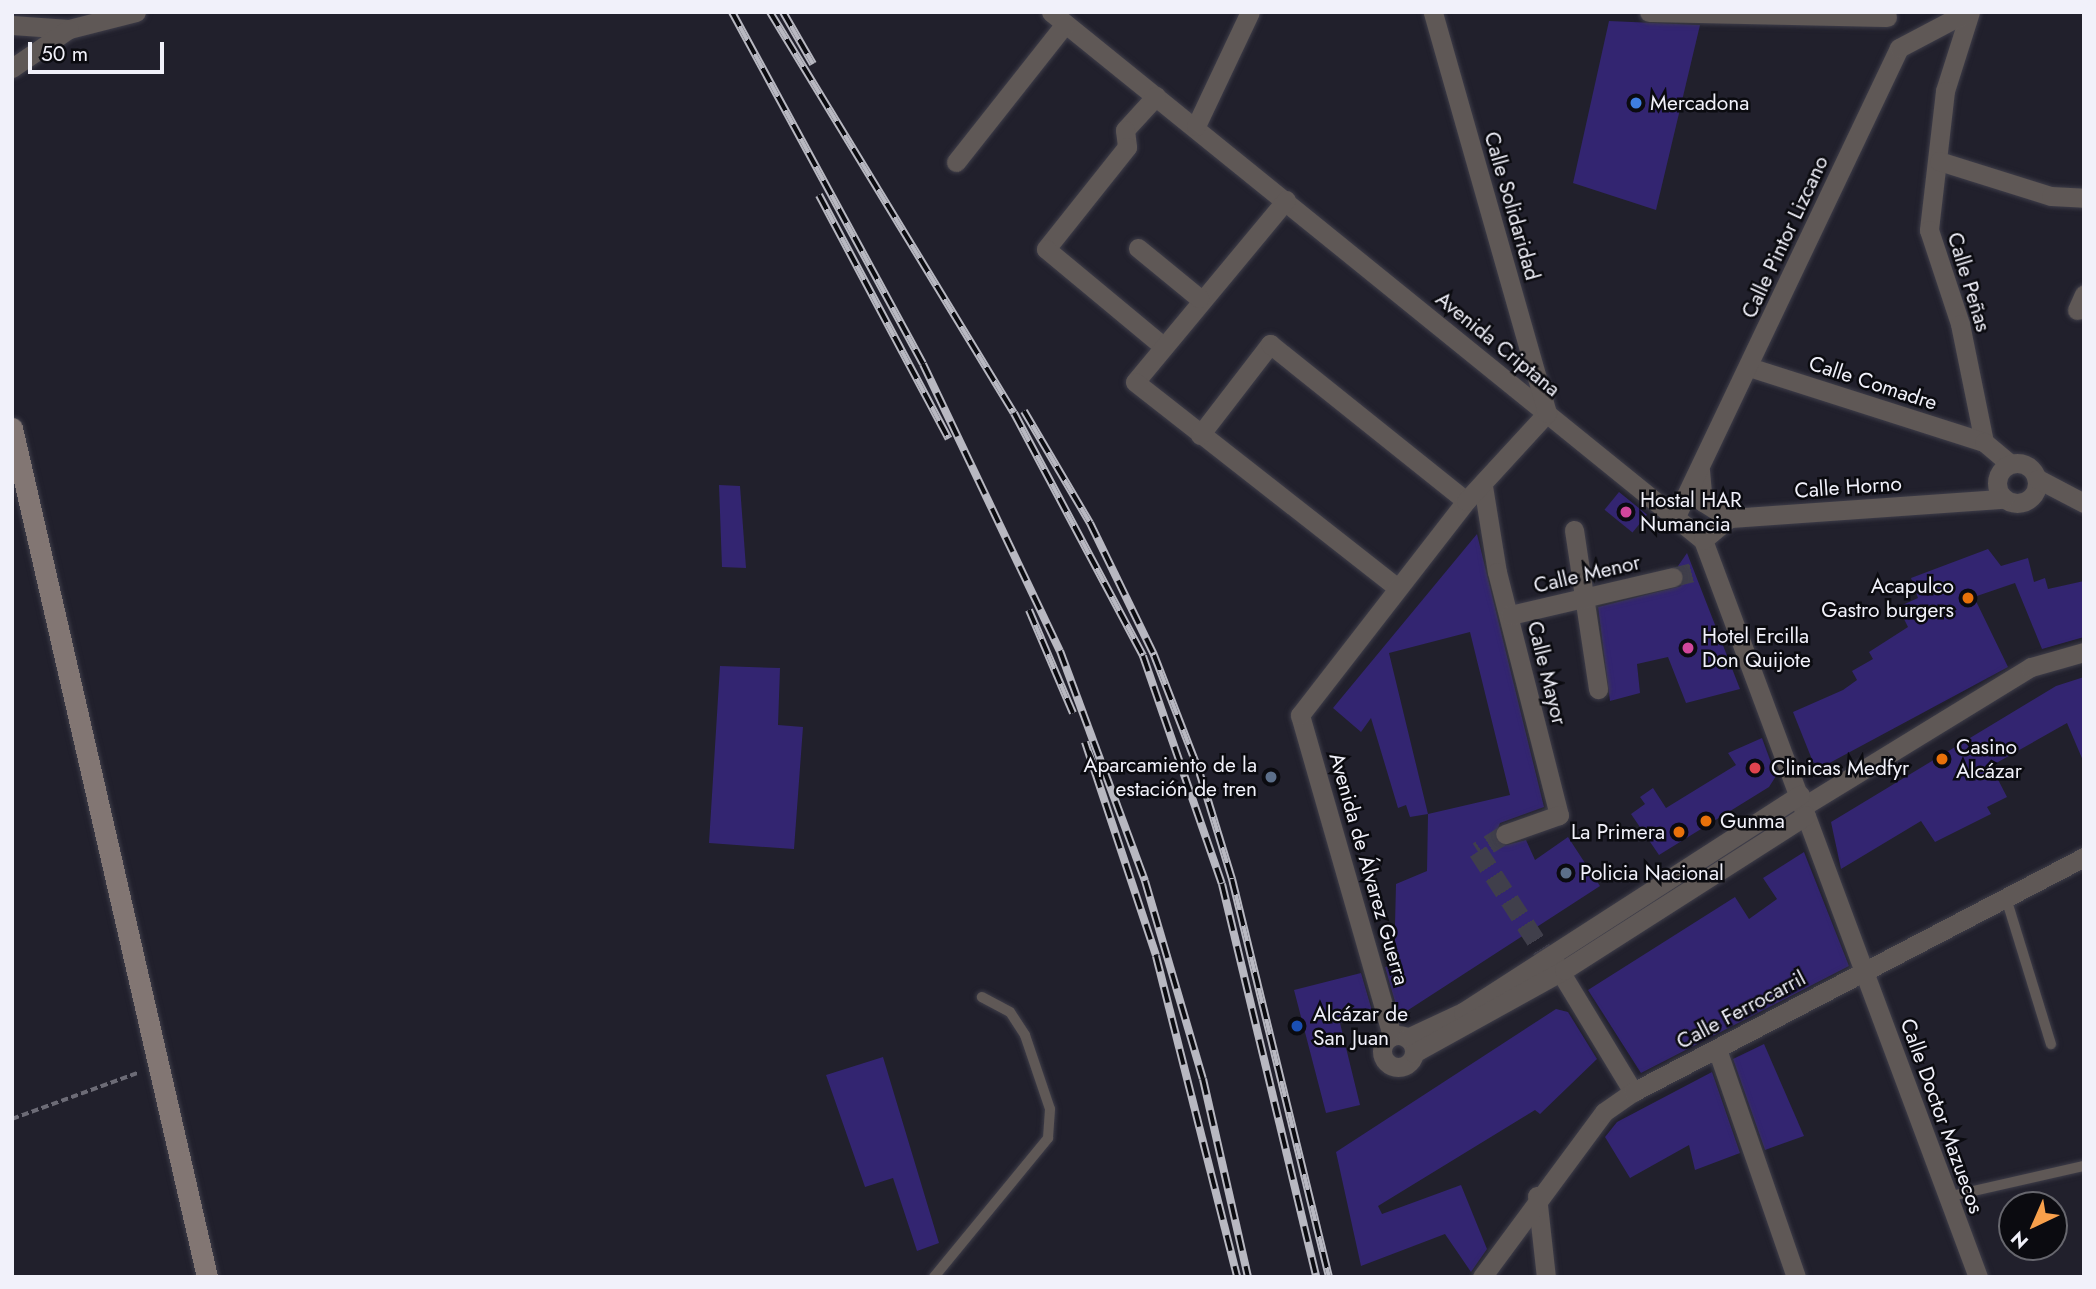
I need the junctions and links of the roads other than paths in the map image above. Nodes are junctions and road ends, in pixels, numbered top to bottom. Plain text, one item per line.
1 (136, 12) edge
2 (1250, 12) edge
3 (1433, 12) edge
4 (1649, 12) edge
5 (1969, 12) edge
6 (1886, 15) edge
7 (1058, 18) edge
8 (12, 25) edge
9 (69, 29) junction
10 (1899, 48) junction
11 (12, 68) edge
12 (1156, 96) junction
13 (1196, 126) junction
14 (1939, 161) junction
15 (956, 162) dead end
16 (2084, 198) edge
17 (1286, 200) junction
18 (1138, 248) dead end
19 (1199, 298) junction
20 (1163, 346) junction
21 (1749, 367) junction
22 (1547, 413) junction
23 (12, 428) edge
24 (1200, 435) junction
25 (1984, 442) junction
26 (2010, 464) junction
27 (1700, 466) junction
28 (1483, 486) junction
29 (2035, 488) junction
30 (2004, 499) junction
31 (1466, 501) junction
32 (2084, 505) edge
33 (1677, 514) junction
34 (1729, 518) junction
35 (1574, 530) dead end
36 (1703, 540) junction
37 (1673, 577) tunnel mouth
38 (1396, 587) junction
39 (1580, 600) junction
40 (1510, 615) junction
41 (2084, 652) edge
42 (1598, 689) dead end
43 (1803, 805) junction
44 (1505, 834) tunnel mouth
45 (2084, 857) edge
46 (2006, 898) junction
47 (1546, 956) junction
48 (1564, 970) junction
49 (1864, 971) junction
50 (982, 997) dead end
51 (1404, 1042) junction
52 (2051, 1044) dead end
53 (1717, 1049) junction
54 (1633, 1092) junction
55 (2084, 1166) edge
56 (1537, 1196) junction
57 (1947, 1197) junction
58 (207, 1277) edge
59 (934, 1277) edge
60 (1482, 1277) edge
61 (1546, 1277) edge
62 (1796, 1277) edge
63 (1978, 1277) edge

1 - 9 street
2 - 13 street
3 - 22 street, Calle Solidaridad
4 - 6 street
5 - 10 street
5 - 14 street, Calle Peñas
6 - 10 street
7 - 12 street, Avenida Criptana
7 - 15 street
8 - 9 street
9 - 11 street
10 - 21 street, Calle Pintor Lizcano
12 - 13 street, Avenida Criptana
12 - 20 street
13 - 17 street, Avenida Criptana
14 - 16 street
14 - 25 street, Calle Peñas
17 - 19 street
17 - 22 street, Avenida Criptana
18 - 19 street
19 - 20 street
20 - 24 street
21 - 25 street, Calle Comadre
21 - 27 street, Calle Pintor Lizcano
22 - 28 street
22 - 33 street, Avenida Criptana
23 - 58 street
24 - 31 street
24 - 38 street
25 - 26 street
26 - 29 street
26 - 30 street
27 - 33 street, Calle Pintor Lizcano
27 - 34 street
28 - 31 street
28 - 40 street, Calle Mayor
29 - 30 street
29 - 32 street
30 - 34 street, Calle Horno
31 - 38 street
33 - 36 street, Avenida Criptana
34 - 36 street
35 - 39 street
36 - 43 street, Avenida Criptana
37 - 39 street, Calle Menor
38 - 51 street, Avenida de Álvarez Guerra
39 - 40 street, Calle Menor
39 - 42 street
40 - 44 street, Calle Mayor
41 - 43 street
43 - 47 street
43 - 48 street
43 - 49 street, Calle Doctor Mazuecos
45 - 46 street, Calle Ferrocarril
46 - 49 street, Calle Ferrocarril
46 - 52 lane
47 - 48 street
47 - 51 street
48 - 51 street
48 - 54 street
49 - 53 street, Calle Ferrocarril
49 - 57 street, Calle Doctor Mazuecos
50 - 59 lane
53 - 54 street, Calle Ferrocarril
53 - 62 street
54 - 56 street, Calle Ferrocarril
55 - 57 lane
56 - 60 street, Calle Ferrocarril
56 - 61 street
57 - 63 street, Calle Doctor Mazuecos

